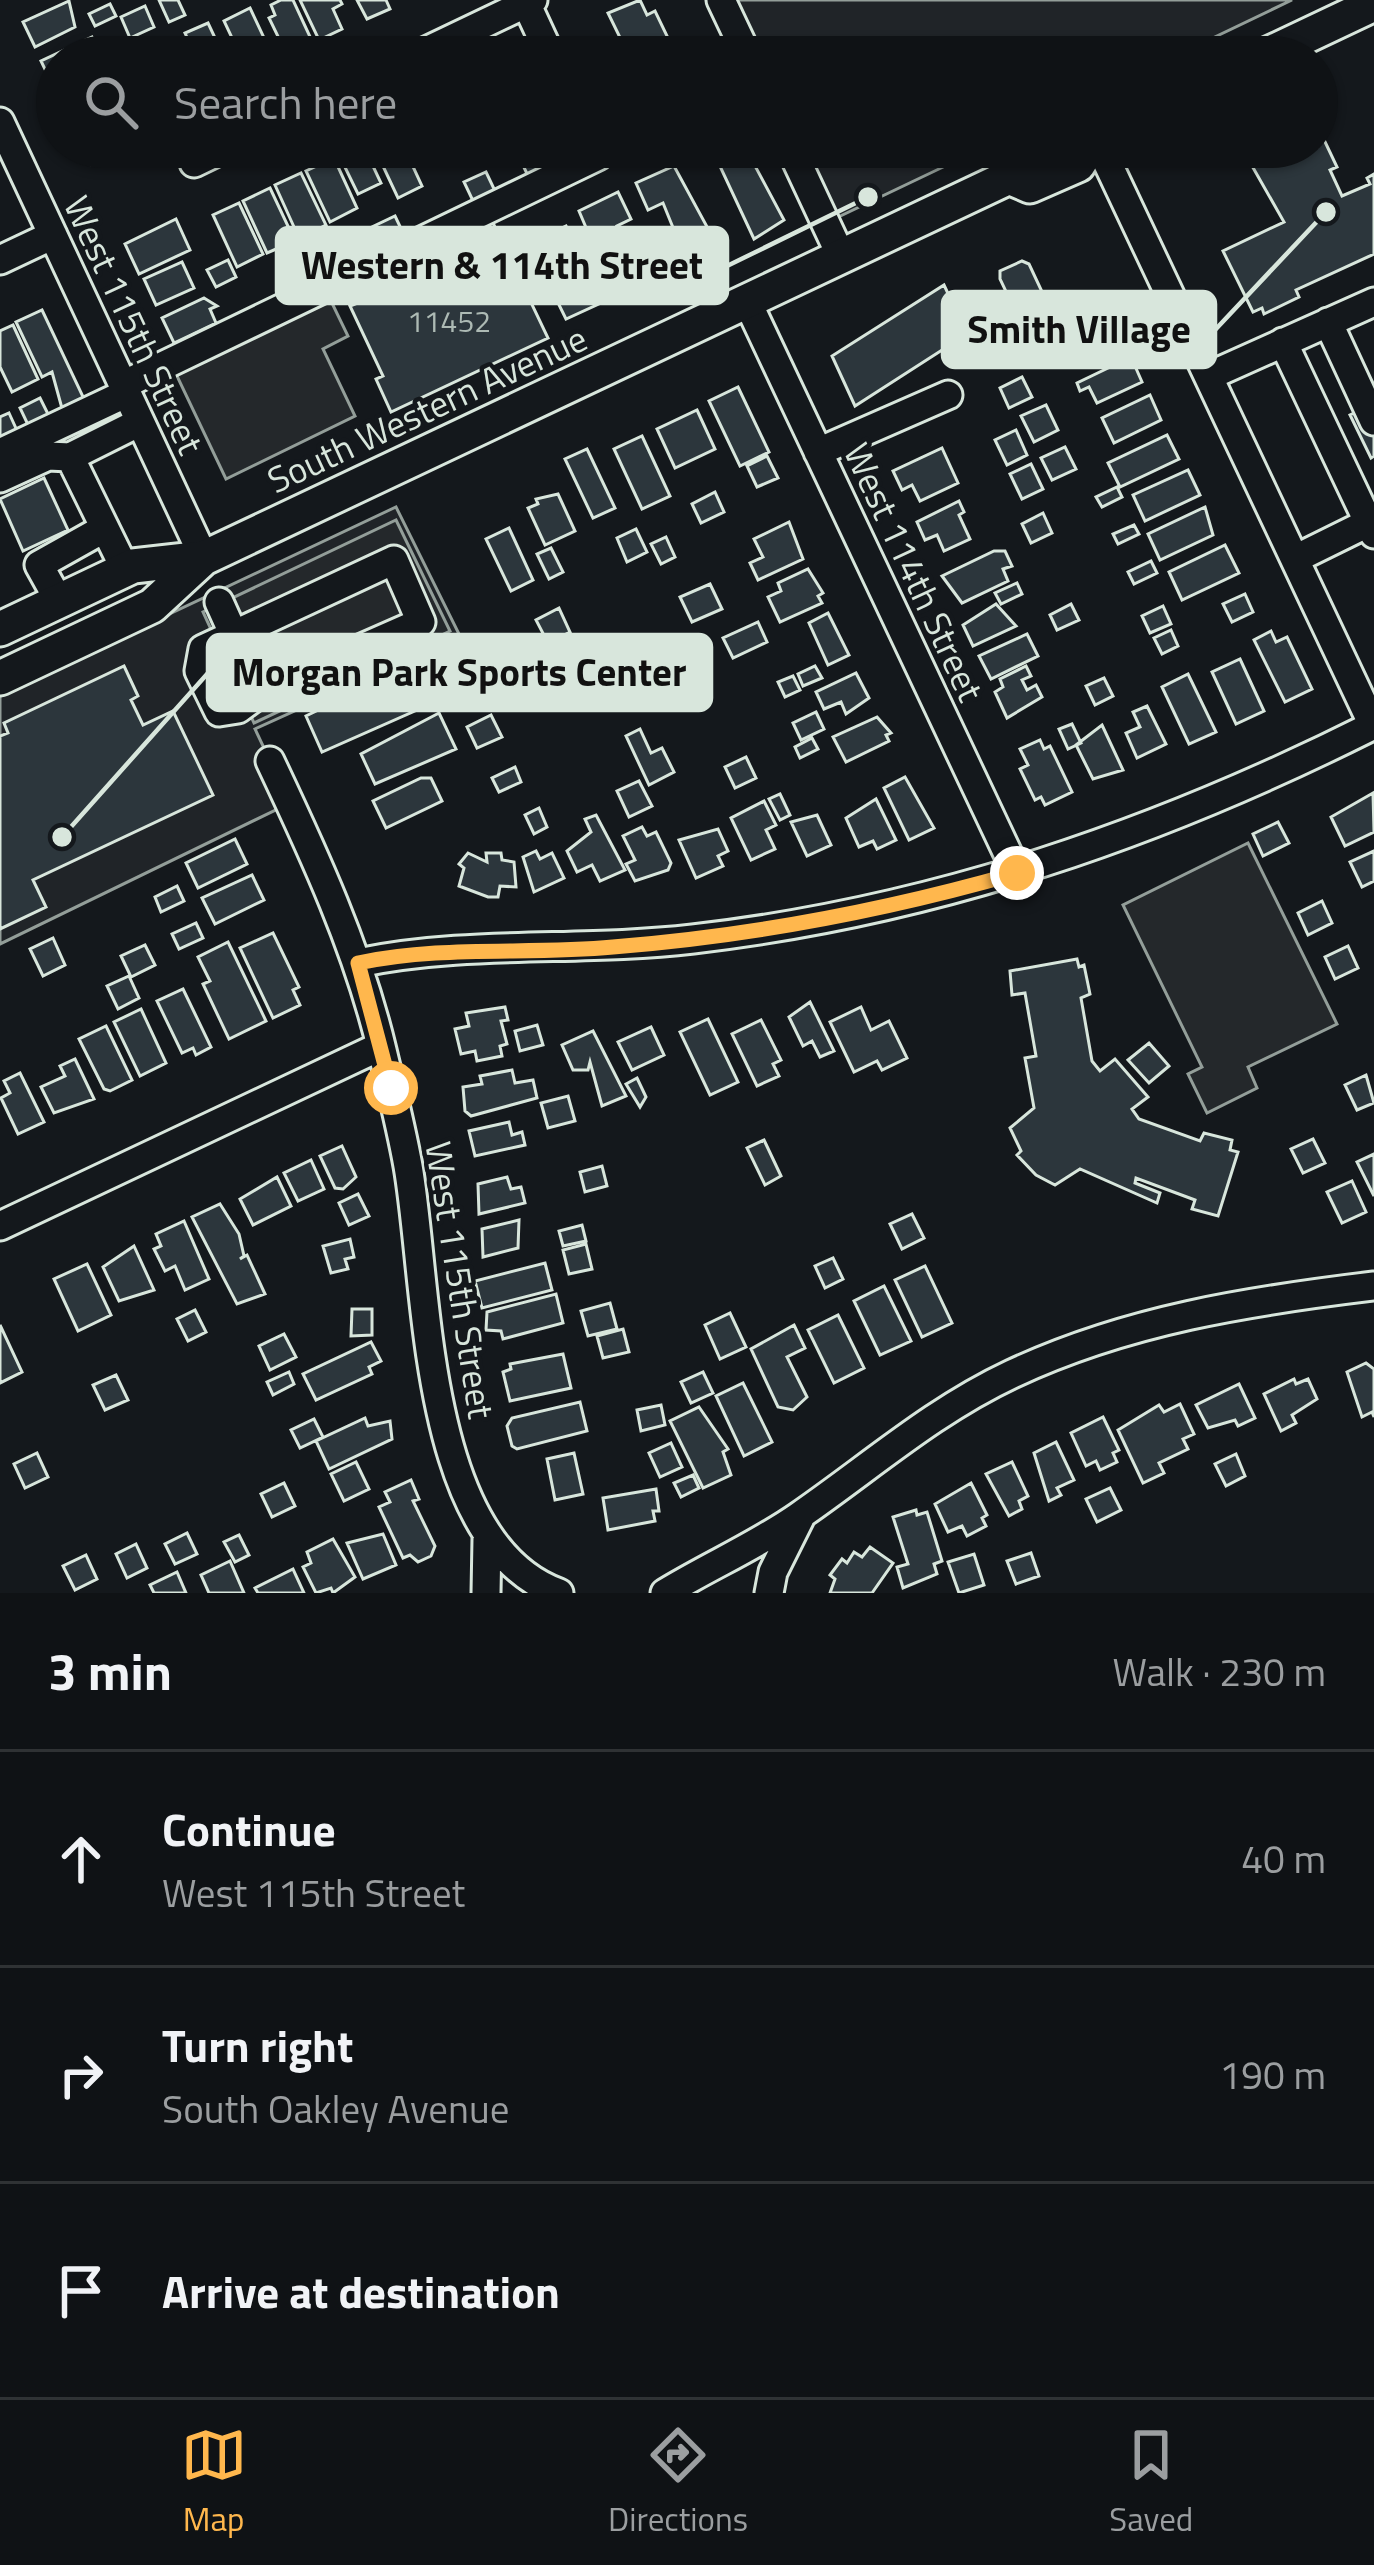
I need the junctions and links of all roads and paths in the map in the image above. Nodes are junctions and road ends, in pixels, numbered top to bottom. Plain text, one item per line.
1 (721, 0) edge
2 (529, 2) edge
3 (1374, 4) edge
4 (458, 36) edge
5 (543, 36) edge
6 (738, 36) edge
7 (1306, 36) edge
8 (0, 122) edge
9 (574, 168) edge
10 (800, 168) edge
11 (1007, 168) edge
12 (1021, 168) edge
13 (1071, 168) edge
14 (1110, 168) edge
15 (53, 235) junction
16 (841, 256) junction
17 (0, 260) edge
18 (746, 301) junction
19 (1374, 302) edge
20 (1328, 322) junction
21 (1283, 342) junction
22 (1209, 376) junction
23 (125, 389) junction
24 (948, 395) dead end
25 (140, 422) junction
26 (1374, 422) edge
27 (818, 452) junction
28 (0, 453) edge
29 (70, 457) junction
30 (0, 478) edge
31 (1372, 526) edge
32 (105, 528) junction
33 (204, 558) junction
34 (1295, 559) junction
35 (125, 569) junction
36 (58, 601) junction
37 (219, 602) dead end
38 (0, 629) edge
39 (235, 638) junction
40 (0, 678) edge
41 (260, 693) junction
42 (1373, 725) edge
43 (270, 760) dead end
44 (1017, 873) junction
45 (358, 963) junction
46 (381, 1046) junction
47 (0, 1226) edge
48 (1374, 1286) edge
49 (802, 1514) junction
50 (487, 1539) junction
51 (486, 1593) edge
52 (555, 1593) edge
53 (664, 1593) edge
54 (769, 1593) edge

1 - 6 street
2 - 4 street
2 - 5 street
3 - 7 main road
8 - 15 street, West 115th Street
9 - 23 street
10 - 16 street
11 - 16 main road, South Western Avenue
12 - 13 main road, South Western Avenue
14 - 22 street
15 - 17 street
15 - 23 street, West 115th Street
16 - 18 main road, South Western Avenue
18 - 27 street, West 114th Street
18 - 33 main road, South Western Avenue
19 - 20 street
20 - 21 street
20 - 26 street
21 - 22 street
21 - 31 street
22 - 34 street
23 - 25 street, West 115th Street
23 - 28 street
24 - 27 street
25 - 29 street
25 - 33 street, West 115th Street
27 - 44 street, West 114th Street
29 - 30 street
29 - 32 street
31 - 34 street
32 - 35 street
32 - 36 street
33 - 35 main road, South Western Avenue
33 - 40 main road, South Western Avenue
34 - 42 street
35 - 36 main road, South Western Avenue
36 - 38 main road, South Western Avenue
37 - 39 street
39 - 41 street
39 - 41 street
39 - 41 street
42 - 44 street
43 - 45 street, West 115th Street
44 - 45 street
45 - 46 street, West 115th Street
46 - 47 street
46 - 50 street, West 115th Street
48 - 49 street
49 - 53 street
49 - 54 street
50 - 51 street, West 115th Street
50 - 52 street, West 115th Street

